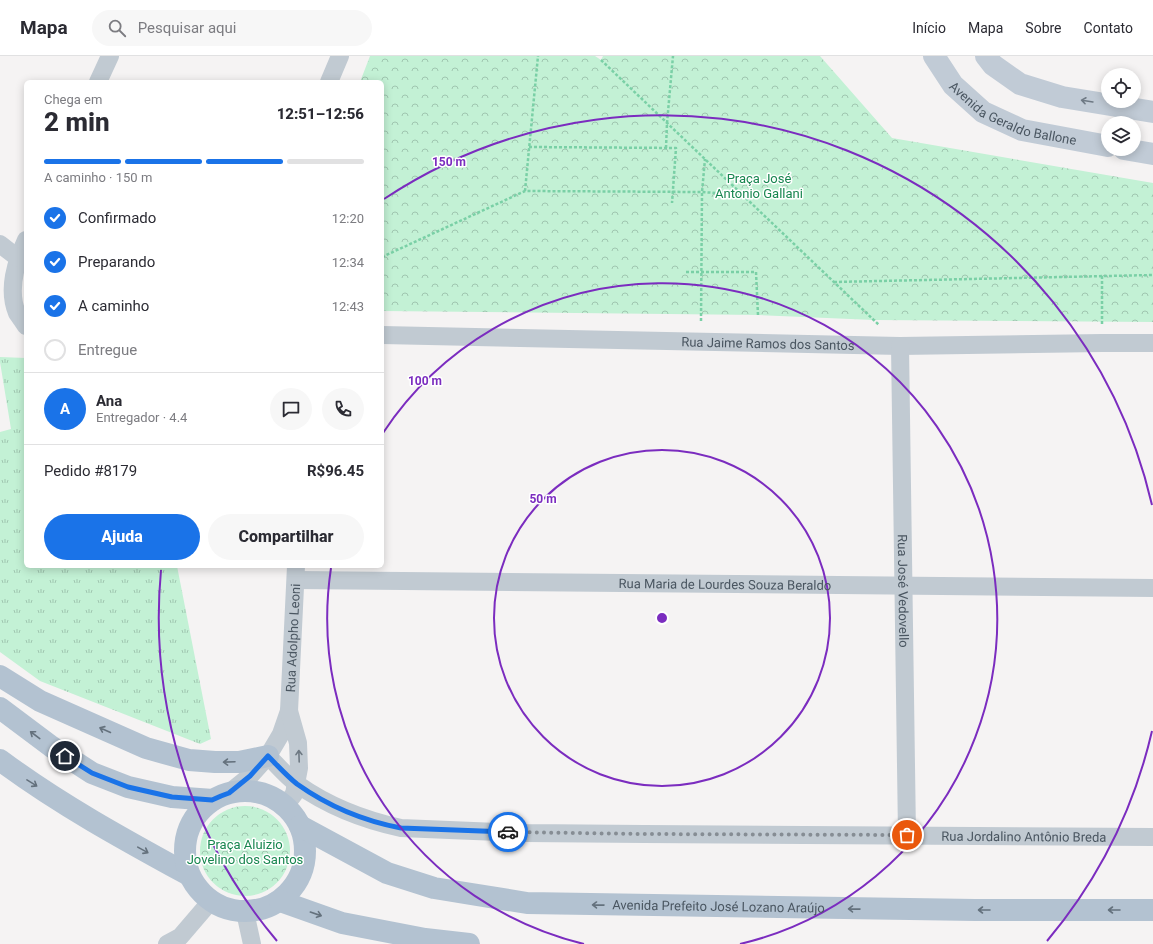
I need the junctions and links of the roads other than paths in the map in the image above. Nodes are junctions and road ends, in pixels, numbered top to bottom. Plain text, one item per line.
1 (110, 56) edge
2 (340, 56) edge
3 (934, 56) edge
4 (986, 56) edge
5 (99, 80) edge
6 (330, 80) edge
7 (1153, 112) edge
8 (1101, 145) edge
9 (1141, 152) edge
10 (1153, 154) edge
11 (0, 244) edge
12 (24, 244) edge
13 (18, 258) junction
14 (24, 323) edge
15 (384, 335) edge
16 (1153, 343) edge
17 (900, 346) junction
18 (296, 573) edge
19 (903, 586) junction
20 (1153, 588) edge
21 (0, 676) edge
22 (0, 708) edge
23 (289, 711) junction
24 (268, 756) junction
25 (0, 760) edge
26 (296, 783) junction
27 (221, 796) junction
28 (285, 806) junction
29 (300, 826) junction
30 (907, 835) junction
31 (1153, 837) edge
32 (189, 875) junction
33 (210, 902) junction
34 (280, 902) junction
35 (1153, 910) edge
36 (245, 912) junction
37 (373, 936) edge
38 (167, 944) edge
39 (252, 944) edge
40 (469, 944) edge

1 - 5 street
2 - 6 street
3 - 8 street, Avenida Geraldo Ballone
7 -> 4 street, Avenida Geraldo Ballone
9 - 10 street
11 - 13 street
12 - 13 street
13 - 14 street
15 - 17 street, Rua Jaime Ramos dos Santos
16 - 17 street, Rua Jaime Ramos dos Santos
17 - 19 street, Rua José Vedovello
18 - 19 street, Rua Maria de Lourdes Souza Beraldo
18 - 23 street, Rua Adolpho Leoni
19 - 20 street, Rua Maria de Lourdes Souza Beraldo
19 - 30 street, Rua José Vedovello
24 -> 21 main road
27 -> 22 main road
23 - 24 street, Rua Adolpho Leoni
26 -> 23 street, Rua Adolpho Leoni
24 - 26 street, Rua Jordalino Antônio Breda
24 - 27 street, Rua Adolpho Leoni
25 -> 32 main road
26 - 28 street, Rua Adolpho Leoni
26 - 30 street, Rua Jordalino Antônio Breda
27 - 28 main road
27 - 32 main road
28 - 29 main road
29 - 34 main road
35 -> 29 main road, Avenida Prefeito José Lozano Araújo
30 - 31 street, Rua Jordalino Antônio Breda
32 - 33 main road
33 - 36 main road
33 - 38 street
34 - 36 main road
34 -> 37 main road
36 - 39 street
37 - 40 main road

